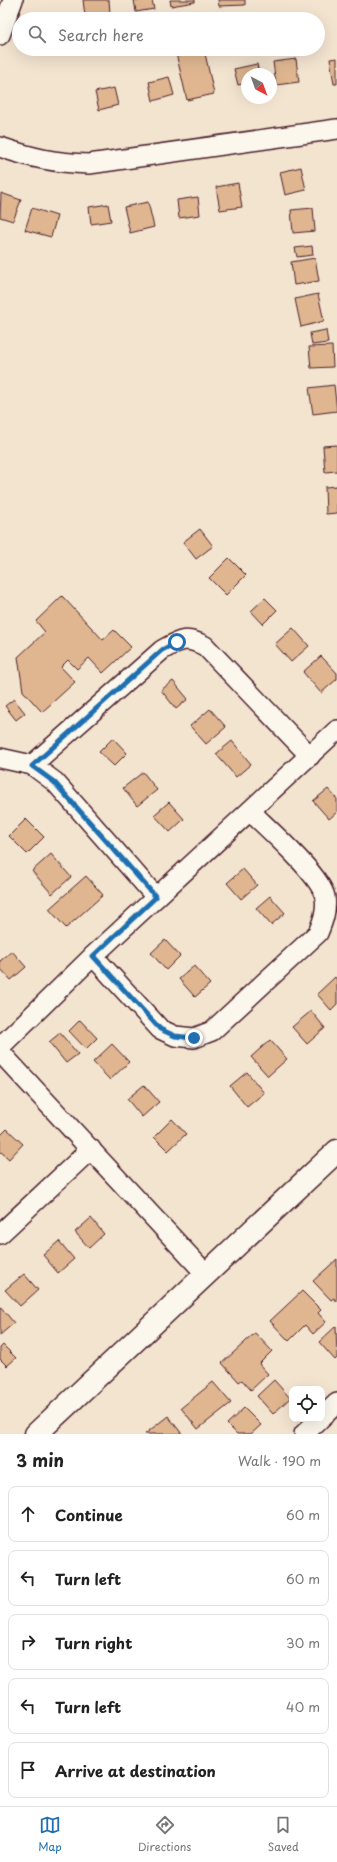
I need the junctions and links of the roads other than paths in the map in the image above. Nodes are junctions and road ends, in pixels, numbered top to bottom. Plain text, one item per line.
1 (13, 0) edge
2 (0, 34) edge
3 (337, 129) edge
4 (0, 147) edge
5 (337, 730) edge
6 (310, 756) junction
7 (0, 758) edge
8 (32, 766) junction
9 (250, 811) junction
10 (156, 897) junction
11 (93, 956) junction
12 (0, 1047) edge
13 (0, 1052) edge
14 (92, 1149) junction
15 (337, 1151) edge
16 (0, 1234) edge
17 (206, 1274) junction
18 (337, 1403) edge
19 (325, 1414) edge
20 (317, 1422) edge
21 (36, 1434) edge
22 (304, 1434) edge

1 - 2 street
3 - 4 street
5 - 6 street
6 - 8 street
6 - 9 street
7 - 8 street
8 - 10 street
9 - 10 street
9 - 11 street
10 - 11 street
11 - 12 street
13 - 14 street
14 - 16 street
14 - 17 street
15 - 17 main road
17 - 21 main road
18 - 19 street
20 - 22 street

